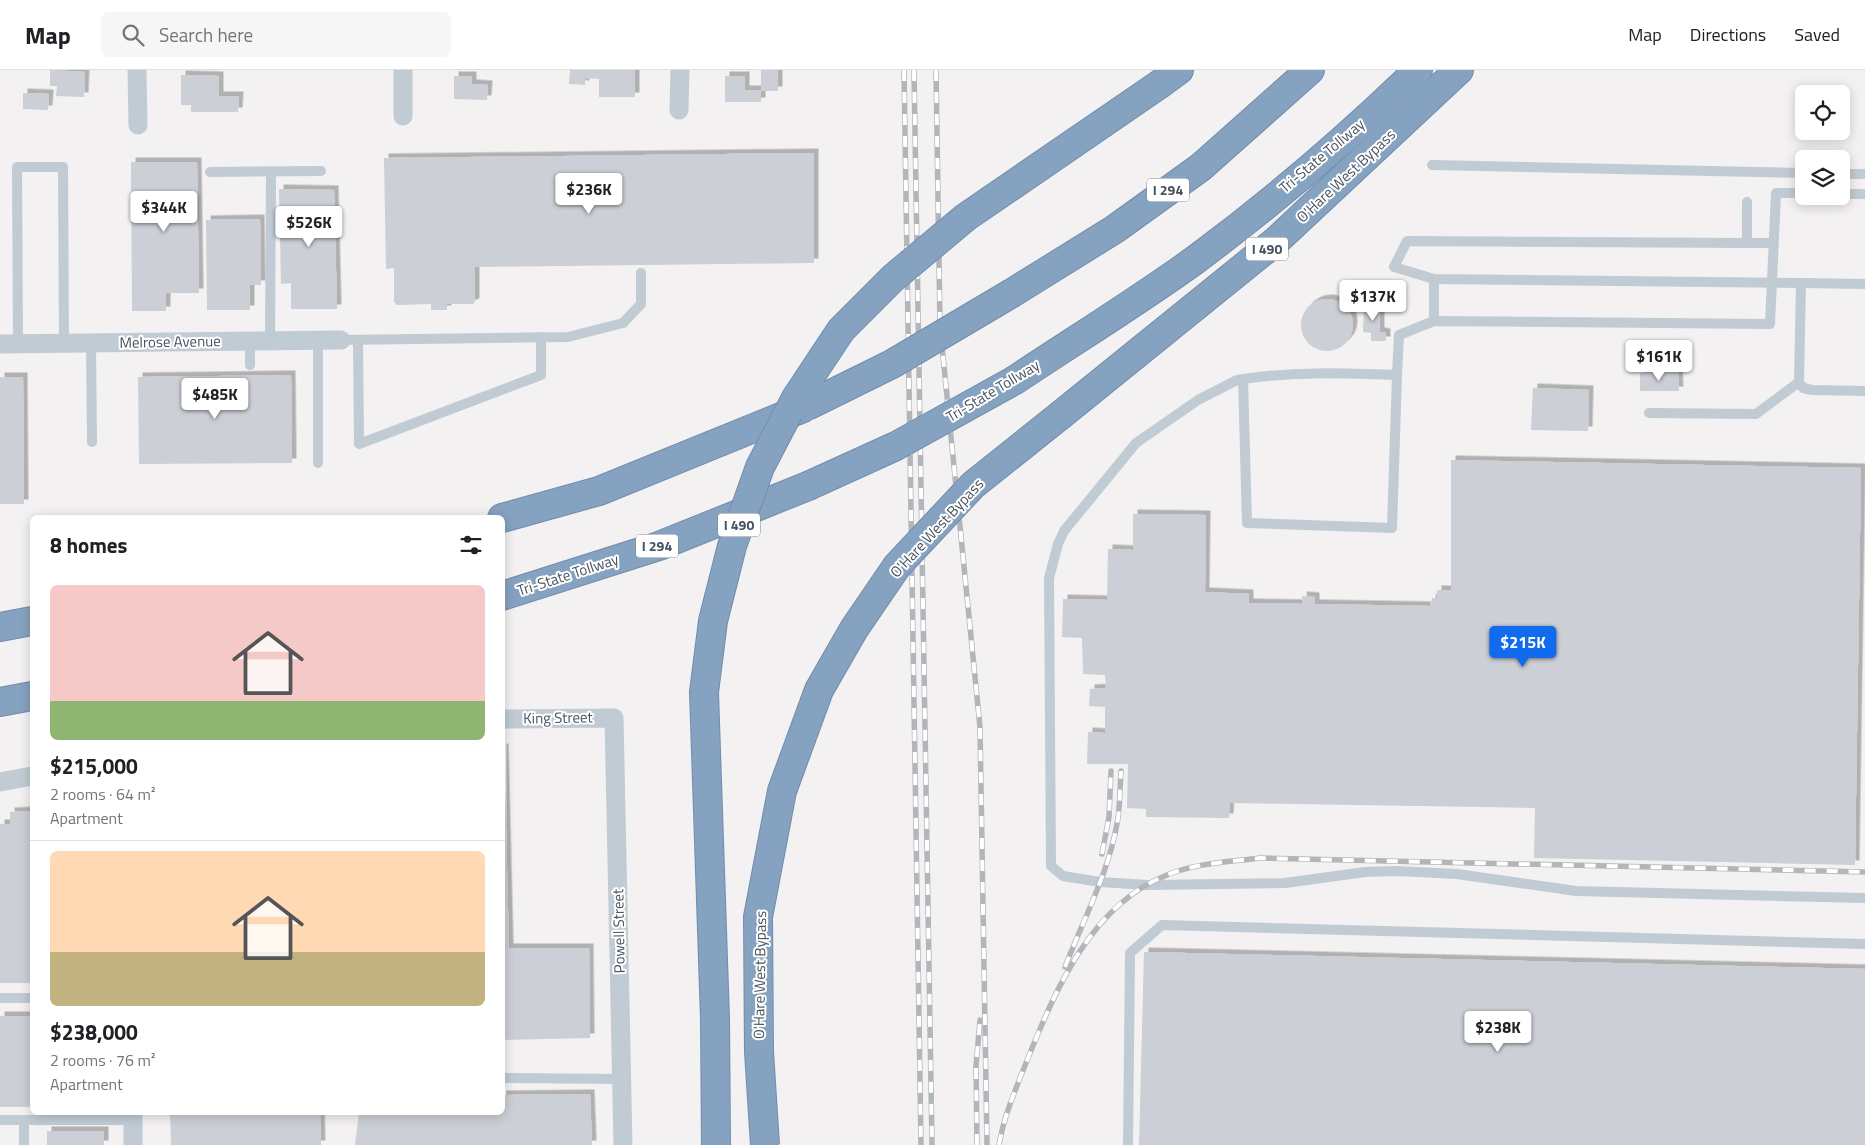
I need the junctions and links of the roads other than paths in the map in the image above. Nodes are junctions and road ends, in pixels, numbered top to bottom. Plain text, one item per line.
1 (137, 70) edge
2 (403, 70) edge
3 (680, 70) edge
4 (1310, 70) edge
5 (1418, 70) edge
6 (1459, 70) edge
7 (1169, 77) edge
8 (680, 110) dead end
9 (403, 116) dead end
10 (138, 125) dead end
11 (1432, 165) dead end
12 (210, 172) dead end
13 (271, 172) junction
14 (321, 172) dead end
15 (1795, 173) edge
16 (1850, 174) edge
17 (1865, 174) edge
18 (1795, 193) edge
19 (1850, 194) edge
20 (1865, 194) edge
21 (1747, 202) dead end
22 (1747, 243) junction
23 (1773, 243) junction
24 (641, 273) dead end
25 (1434, 279) junction
26 (1772, 283) junction
27 (1801, 283) junction
28 (1865, 284) edge
29 (1434, 321) junction
30 (541, 337) junction
31 (270, 340) junction
32 (318, 340) junction
33 (349, 340) junction
34 (250, 341) junction
35 (64, 343) junction
36 (91, 343) junction
37 (9, 344) edge
38 (250, 365) dead end
39 (1397, 375) junction
40 (1243, 379) junction
41 (1799, 382) junction
42 (1865, 391) edge
43 (1649, 413) dead end
44 (92, 442) dead end
45 (318, 463) dead end
46 (505, 517) edge
47 (505, 595) edge
48 (30, 621) edge
49 (0, 628) edge
50 (30, 696) edge
51 (0, 702) edge
52 (614, 718) joint
53 (505, 719) edge
54 (30, 776) edge
55 (0, 782) edge
56 (1865, 898) edge
57 (1865, 944) edge
58 (0, 998) edge
59 (30, 998) edge
60 (505, 1078) edge
61 (622, 1079) junction
62 (81, 1116) edge
63 (133, 1116) edge
64 (0, 1120) edge
65 (24, 1120) junction
66 (24, 1145) edge
67 (133, 1145) edge
68 (623, 1145) edge
69 (716, 1145) edge
70 (765, 1145) edge
71 (1128, 1145) edge

1 - 10 street
2 - 9 street
3 - 8 street
4 - 46 highway, I 294, bridge
5 - 47 highway, Tri-State Tollway / I 294, bridge
6 - 70 highway, O'Hare West Bypass / I 490, bridge
7 - 69 highway, I 490, bridge
11 - 15 lane
12 - 13 lane
13 - 14 lane
13 - 31 lane
16 - 17 lane
18 - 23 lane
19 - 20 lane
21 - 22 lane
22 - 23 lane
22 - 25 lane
23 - 26 lane
24 - 30 lane
25 - 26 lane
25 - 29 lane
26 - 27 lane
26 - 29 lane
27 - 28 lane
27 - 41 lane
29 - 39 lane
30 - 33 lane
30 - 33 lane
31 - 32 street, Melrose Avenue
31 - 34 street, Melrose Avenue
32 - 33 street, Melrose Avenue
32 - 45 lane
34 - 36 street, Melrose Avenue
34 - 38 lane
35 - 36 street, Melrose Avenue
35 - 37 street, Melrose Avenue
35 - 37 lane
36 - 44 lane
39 - 40 lane
39 - 40 lane
40 - 56 lane
41 - 42 lane
41 - 43 lane
48 - 49 highway
50 - 51 highway
52 - 53 street, King Street
52 - 61 street, Powell Street
54 - 55 street
57 - 71 lane
58 - 59 lane
60 - 61 lane
61 - 68 street, Powell Street
62 - 63 lane
62 - 65 lane
63 - 67 street
64 - 65 lane
65 - 66 lane

